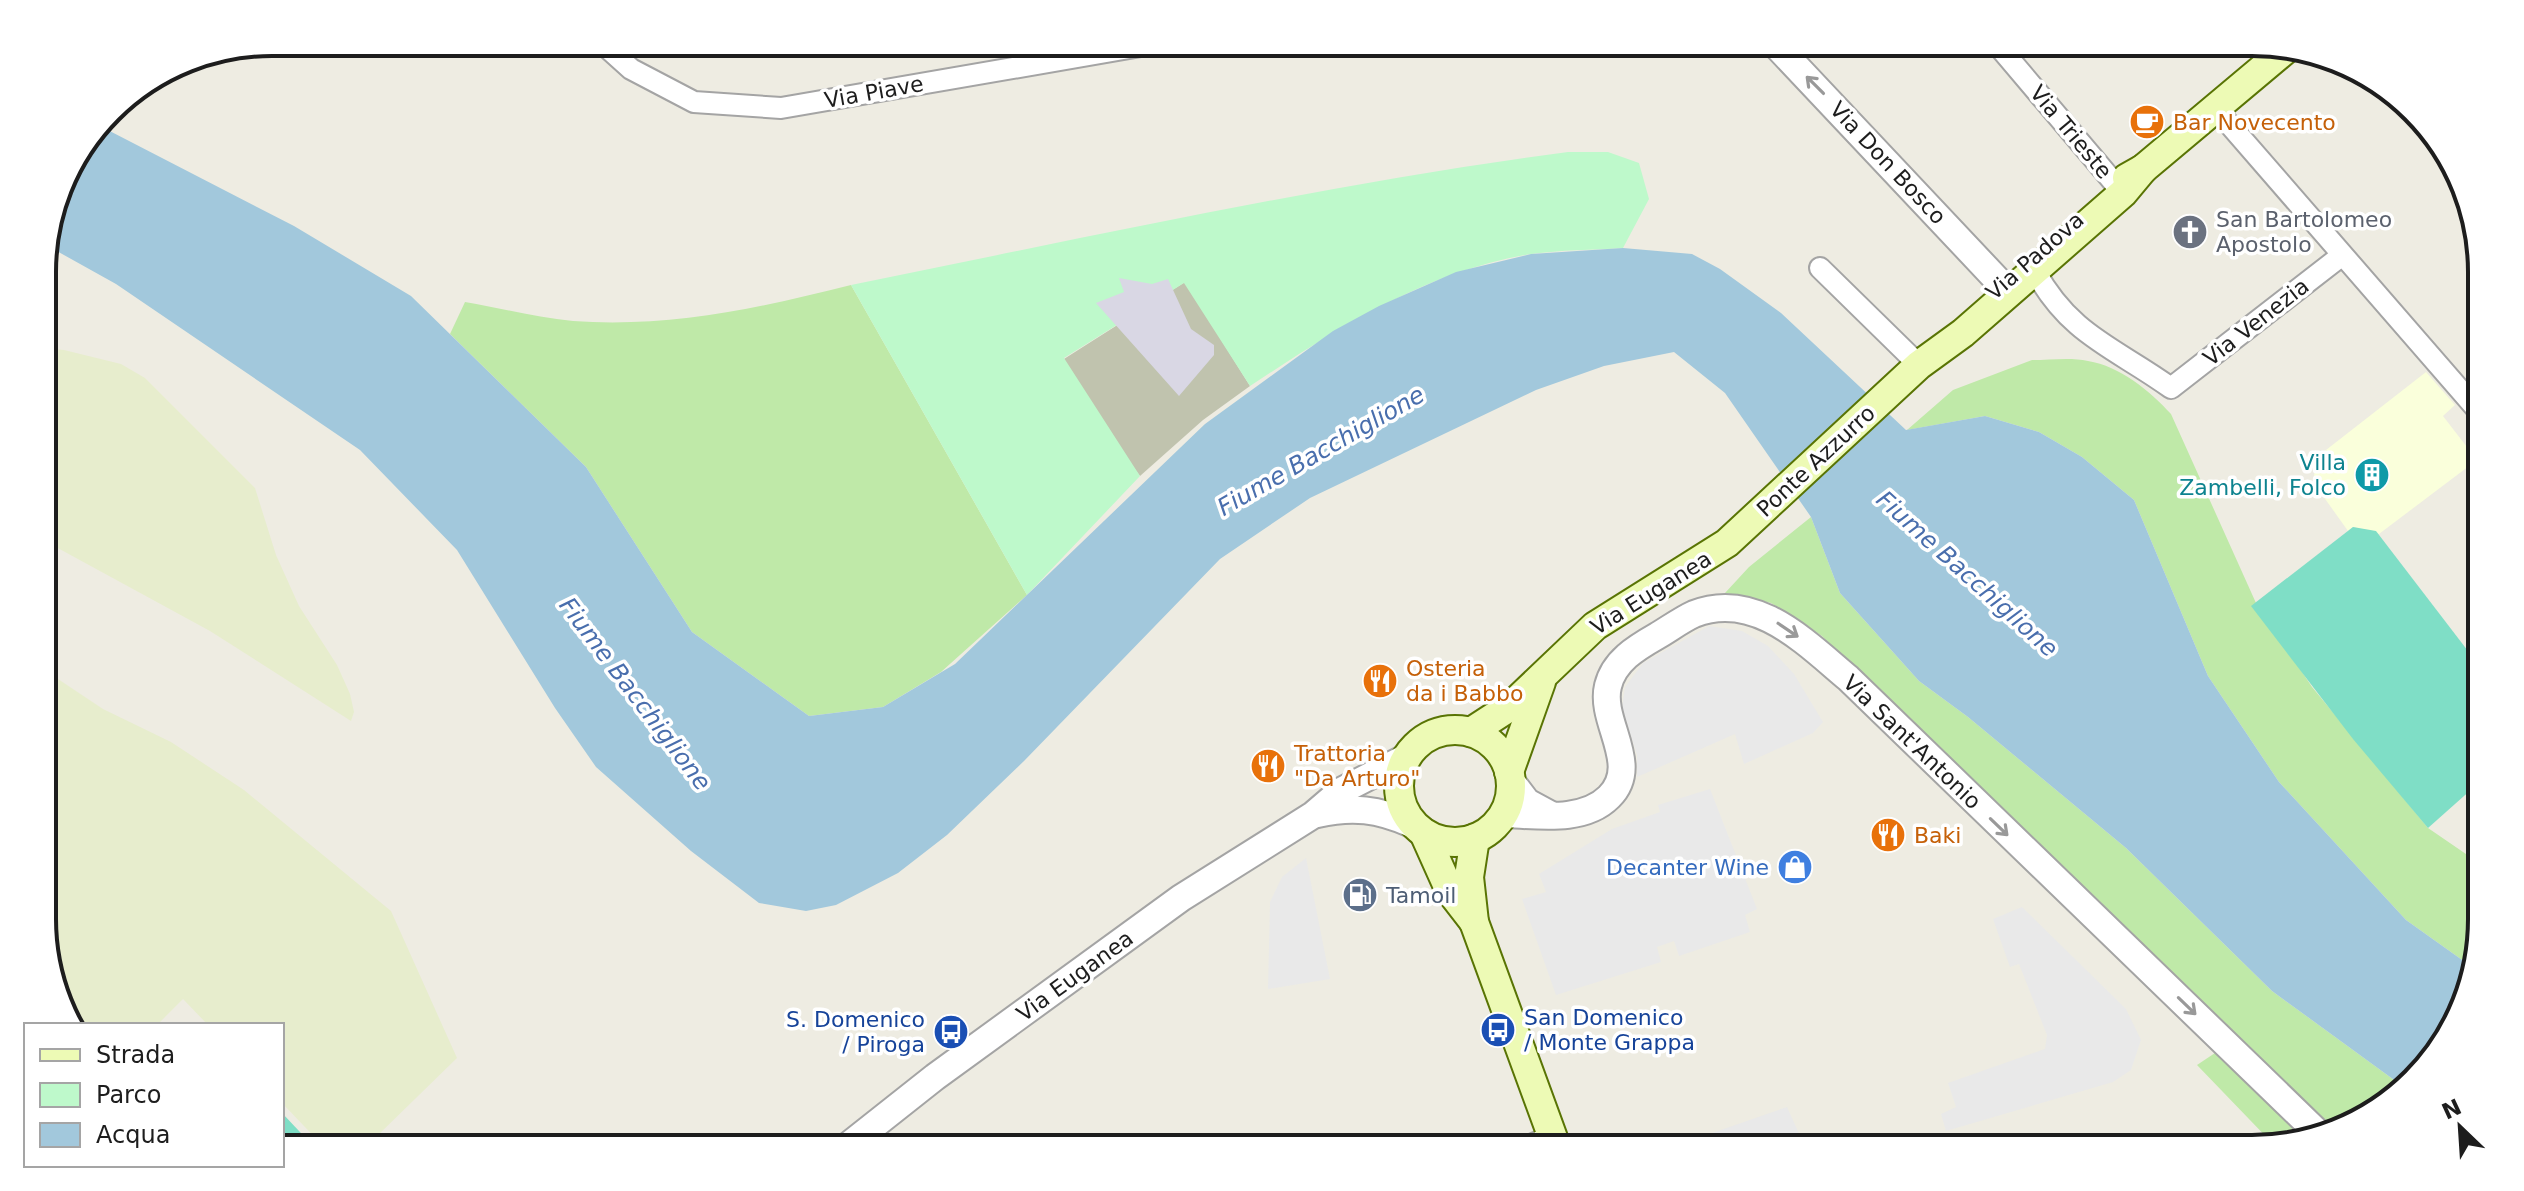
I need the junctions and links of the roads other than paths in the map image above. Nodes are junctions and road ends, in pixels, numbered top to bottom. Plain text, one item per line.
1 (617, 56) edge
2 (1081, 56) edge
3 (1786, 56) edge
4 (2007, 56) edge
5 (2276, 57) edge
6 (2216, 109) junction
7 (2143, 169) junction
8 (2116, 185) junction
9 (2341, 256) junction
10 (1820, 268) dead end
11 (2035, 271) junction
12 (2002, 285) junction
13 (1919, 366) junction
14 (2171, 388) joint
15 (2468, 399) edge
16 (1727, 543) joint
17 (1542, 678) junction
18 (1471, 732) junction
19 (1407, 757) junction
20 (1510, 777) junction
21 (1504, 814) junction
22 (1313, 815) junction
23 (1551, 815) junction
24 (1418, 828) junction
25 (1475, 838) junction
26 (1474, 922) junction
27 (2311, 1127) edge
28 (862, 1135) edge
29 (1552, 1135) edge

1 - 2 street, Via Piave
12 -> 3 street, Via Don Bosco
4 - 8 street, Via Trieste
5 - 6 main road, Via Padova
6 - 7 main road, Via Padova
6 - 9 street
7 - 8 main road, Via Padova
7 - 11 main road, Via Padova
8 - 12 main road, Via Padova
9 - 14 street, Via Venezia
9 - 15 street
10 - 13 street
11 - 13 main road, Via Padova
11 - 14 street, Via Padova
12 - 13 main road, Via Padova
13 - 16 main road, Ponte Azzurro
16 - 17 main road, Via Euganea
17 - 18 main road, Via Euganea
17 - 20 main road, Via Euganea
18 - 19 main road, Via Euganea
18 - 20 main road
19 - 22 street, Via Euganea
19 - 24 main road
20 - 21 main road, Via Euganea
20 - 23 street
21 - 23 street, Via Sant'Antonio
21 - 25 main road
22 - 24 street, Via Euganea
22 - 28 street, Via Euganea
23 -> 27 street, Via Sant'Antonio
24 - 25 main road, Via Euganea
24 - 26 main road
25 - 26 main road
26 - 29 main road

